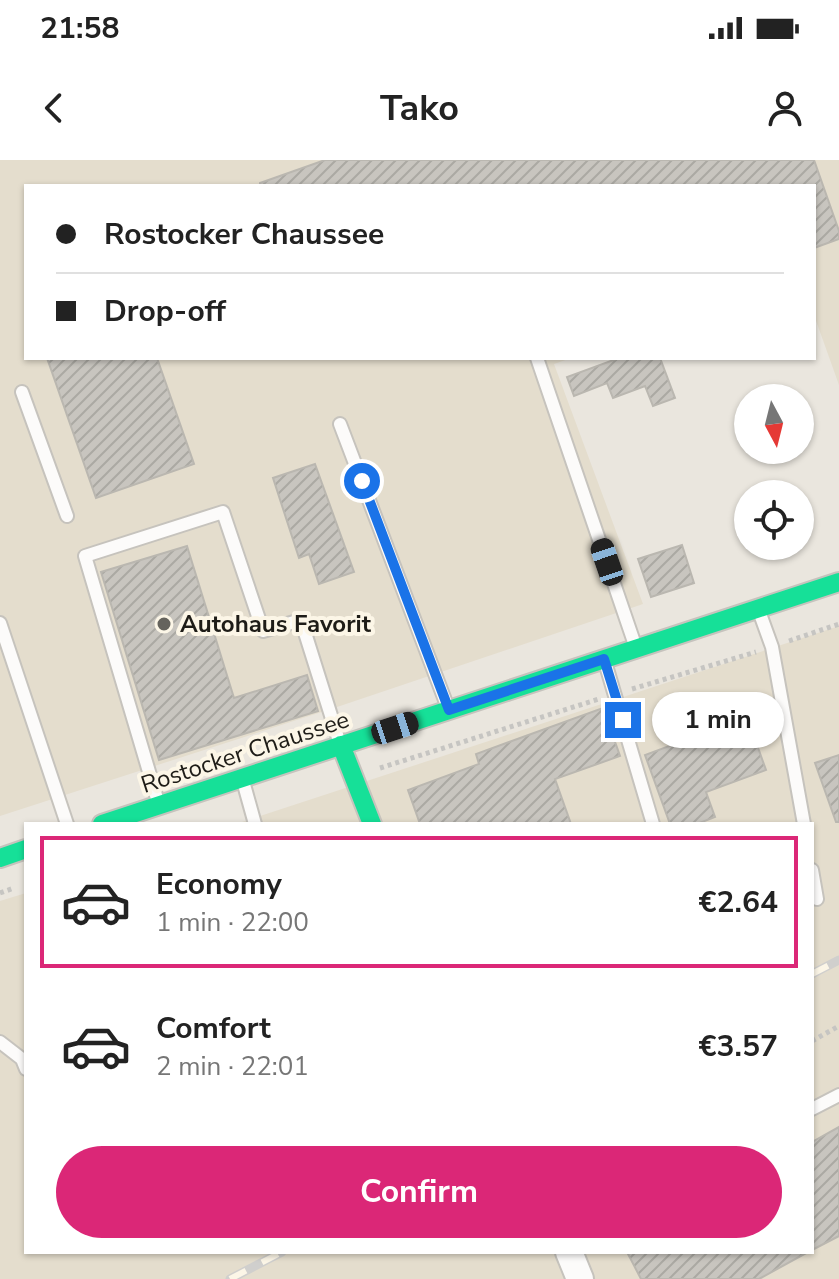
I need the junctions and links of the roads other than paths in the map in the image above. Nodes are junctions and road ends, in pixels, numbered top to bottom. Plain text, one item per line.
1 (538, 360) edge
2 (22, 392) dead end
3 (340, 424) dead end
4 (67, 516) dead end
5 (839, 582) edge
6 (758, 608) junction
7 (0, 623) edge
8 (636, 648) junction
9 (604, 659) junction
10 (449, 710) junction
11 (341, 745) junction
12 (242, 778) junction
13 (159, 805) junction
14 (66, 822) edge
15 (108, 822) edge
16 (254, 822) edge
17 (371, 822) edge
18 (652, 822) edge
19 (804, 822) edge
20 (24, 850) edge
21 (0, 858) edge
22 (814, 882) edge
23 (817, 899) dead end
24 (0, 1042) edge
25 (24, 1064) edge
26 (839, 1095) edge
27 (814, 1108) edge
28 (570, 1254) edge
29 (580, 1279) edge

1 - 8 lane
2 - 4 lane
3 - 10 lane
5 - 6 main road, Rostocker Chaussee
6 - 8 main road, Rostocker Chaussee
6 - 19 lane
7 - 14 lane
8 - 9 main road, Rostocker Chaussee
9 - 10 main road, Rostocker Chaussee
9 - 18 lane
10 - 11 main road, Rostocker Chaussee
11 - 12 main road, Rostocker Chaussee
11 - 13 lane
11 - 17 main road
12 - 13 main road, Rostocker Chaussee
12 - 16 lane
13 - 15 main road, Rostocker Chaussee
20 - 21 main road
22 - 23 lane
24 - 25 lane
26 - 27 lane
28 - 29 street

